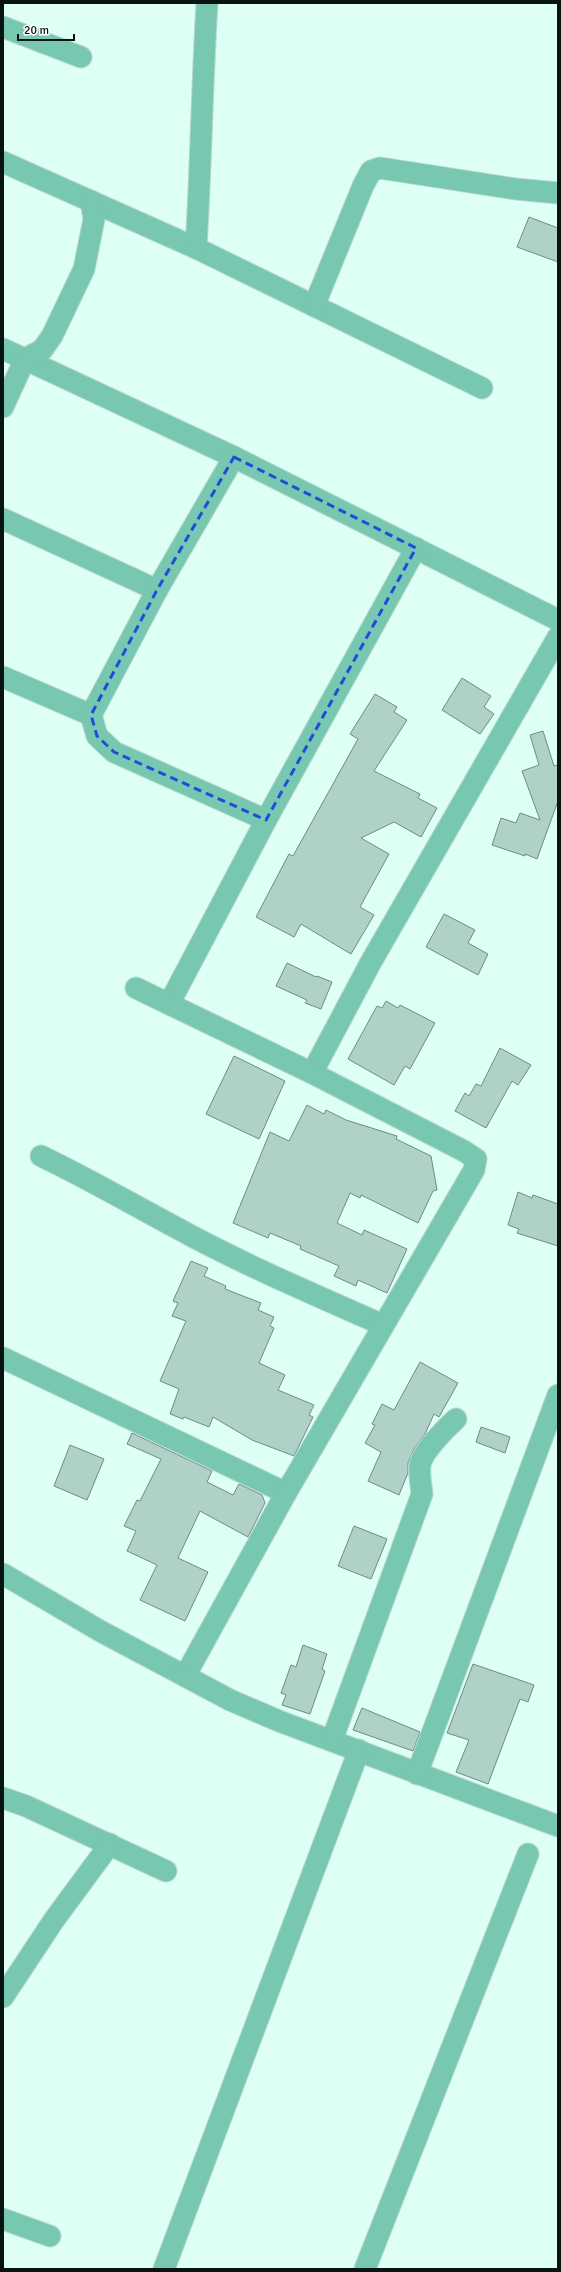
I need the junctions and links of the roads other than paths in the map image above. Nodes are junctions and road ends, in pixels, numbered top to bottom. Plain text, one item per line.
1 (207, 3) edge
2 (3, 27) edge
3 (81, 57) dead end
4 (3, 162) edge
5 (558, 193) edge
6 (92, 201) junction
7 (196, 248) junction
8 (314, 306) junction
9 (3, 349) edge
10 (25, 359) junction
11 (482, 388) dead end
12 (3, 407) edge
13 (234, 458) junction
14 (3, 519) edge
15 (416, 548) junction
16 (157, 590) junction
17 (558, 620) edge
18 (558, 637) edge
19 (3, 677) edge
20 (91, 715) junction
21 (266, 820) junction
22 (136, 988) dead end
23 (169, 1004) junction
24 (312, 1073) junction
25 (40, 1156) dead end
26 (383, 1325) junction
27 (3, 1358) edge
28 (558, 1395) edge
29 (456, 1419) dead end
30 (286, 1492) junction
31 (3, 1574) edge
32 (185, 1676) junction
33 (332, 1740) junction
34 (359, 1750) junction
35 (417, 1774) junction
36 (3, 1798) edge
37 (558, 1826) edge
38 (110, 1844) junction
39 (528, 1854) dead end
40 (166, 1871) dead end
41 (3, 1997) edge
42 (3, 2219) edge
43 (50, 2236) dead end
44 (164, 2269) edge
45 (365, 2269) edge

1 - 7 street
2 - 3 street
4 - 6 street
5 - 8 street
6 - 7 street
6 - 10 street
7 - 8 street
8 - 11 street
9 - 10 street
10 - 12 street
10 - 13 street
13 - 15 street
13 - 16 street
14 - 16 street
15 - 17 street
15 - 21 street
16 - 20 street
18 - 24 street
19 - 20 street
20 - 21 street
21 - 23 street
22 - 23 street
23 - 24 street
24 - 26 street
25 - 26 street
26 - 30 street
27 - 30 street
28 - 35 street
29 - 33 street
30 - 32 street
31 - 32 street
32 - 33 street
33 - 34 street
34 - 35 street
34 - 44 street
35 - 37 street
36 - 38 street
38 - 40 street
38 - 41 street
39 - 45 street
42 - 43 street

